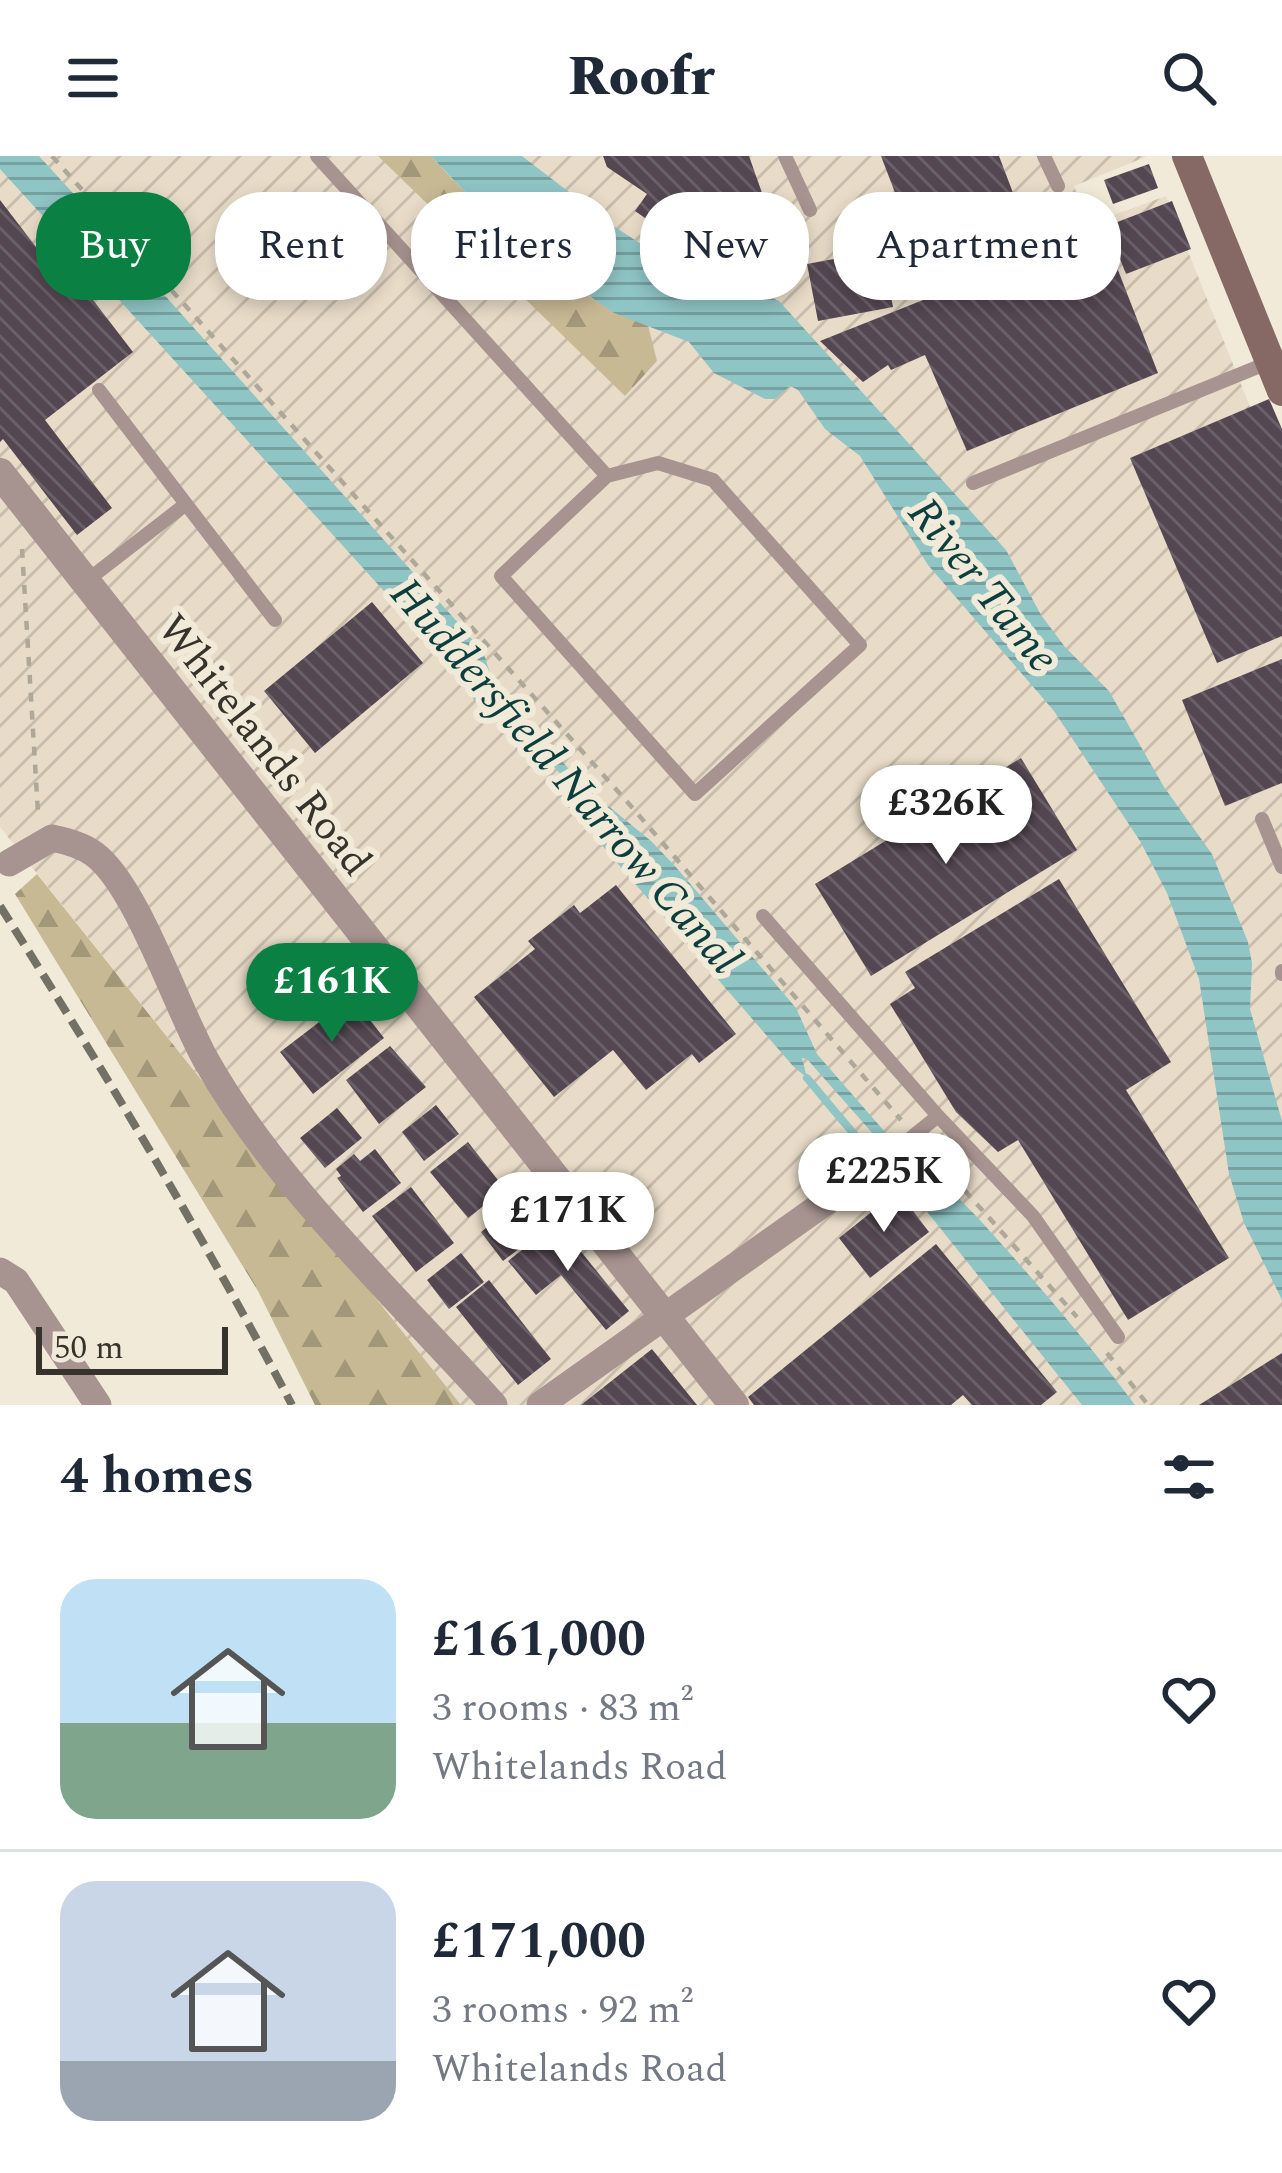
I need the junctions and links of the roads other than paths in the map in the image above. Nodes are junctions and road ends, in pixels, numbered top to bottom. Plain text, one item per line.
1 (317, 156) edge
2 (785, 156) edge
3 (1044, 156) edge
4 (1187, 156) edge
5 (1058, 185) dead end
6 (801, 192) edge
7 (1270, 362) junction
8 (99, 389) dead end
9 (1282, 391) edge
10 (0, 473) edge
11 (607, 476) junction
12 (973, 483) dead end
13 (186, 504) junction
14 (86, 582) junction
15 (275, 620) dead end
16 (1262, 819) dead end
17 (9, 863) dead end
18 (1282, 867) edge
19 (763, 916) dead end
20 (938, 1116) junction
21 (875, 1167) joint
22 (0, 1271) edge
23 (663, 1316) junction
24 (1118, 1337) dead end
25 (98, 1405) edge
26 (494, 1405) edge
27 (540, 1405) edge
28 (734, 1405) edge

1 - 11 lane
2 - 6 lane
3 - 5 lane
4 - 7 main road
7 - 9 main road
7 - 12 lane
8 - 13 lane
10 - 14 street, Whitelands Road
11 - 11 lane
13 - 14 lane
13 - 15 lane
14 - 23 street, Whitelands Road
16 - 18 lane
17 - 26 street
19 - 20 lane
20 - 21 lane
20 - 24 lane
21 - 23 street
22 - 25 street
23 - 27 street
23 - 28 street, Whitelands Road

